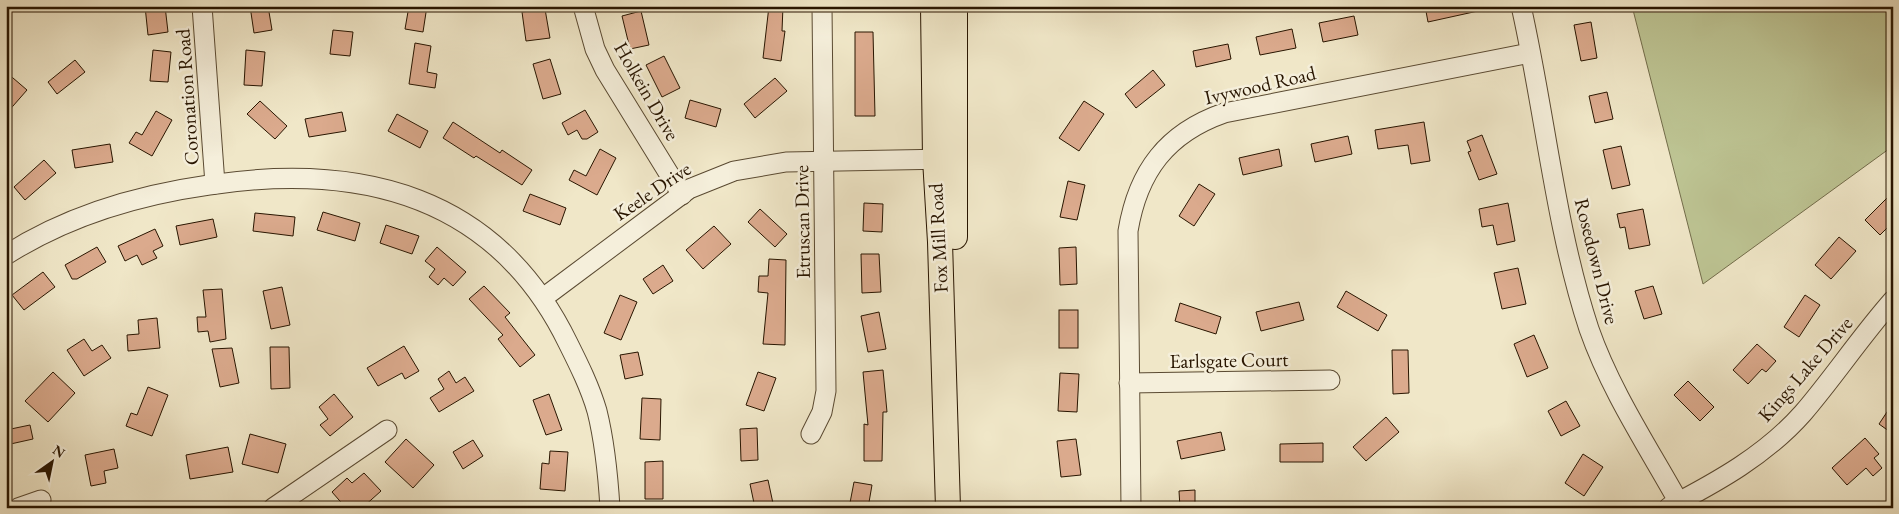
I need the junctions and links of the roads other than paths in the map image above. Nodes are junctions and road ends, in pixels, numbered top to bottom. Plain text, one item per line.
1 (202, 6) edge
2 (582, 6) edge
3 (822, 6) edge
4 (933, 6) edge
5 (955, 6) edge
6 (1520, 6) edge
7 (1530, 53) junction
8 (944, 159) junction
9 (824, 161) junction
10 (216, 184) junction
11 (682, 195) junction
12 (6, 255) edge
13 (542, 298) junction
14 (1893, 300) edge
15 (1330, 380) dead end
16 (1129, 383) junction
17 (388, 430) dead end
18 (811, 434) dead end
19 (41, 500) dead end
20 (1676, 506) edge
21 (18, 508) edge
22 (273, 508) edge
23 (610, 508) edge
24 (948, 508) edge
25 (1131, 508) edge

1 - 10 street, Coronation Road
2 - 11 street, Holkein Drive
3 - 9 street, Etruscan Drive
4 - 8 main road, Fox Mill Road
5 - 8 main road, Fox Mill Road
6 - 7 street, Rosedown Drive
7 - 16 street, Ivywood Road
7 - 20 street, Rosedown Drive
8 - 9 street, Keele Drive
8 - 24 main road, Fox Mill Road
9 - 11 street, Keele Drive
9 - 18 street, Etruscan Drive
10 - 12 street
10 - 13 street
11 - 13 street, Keele Drive
13 - 23 street
14 - 20 street, Kings Lake Drive
15 - 16 street, Earlsgate Court
16 - 25 street, Ivywood Road
17 - 22 street
19 - 21 street

